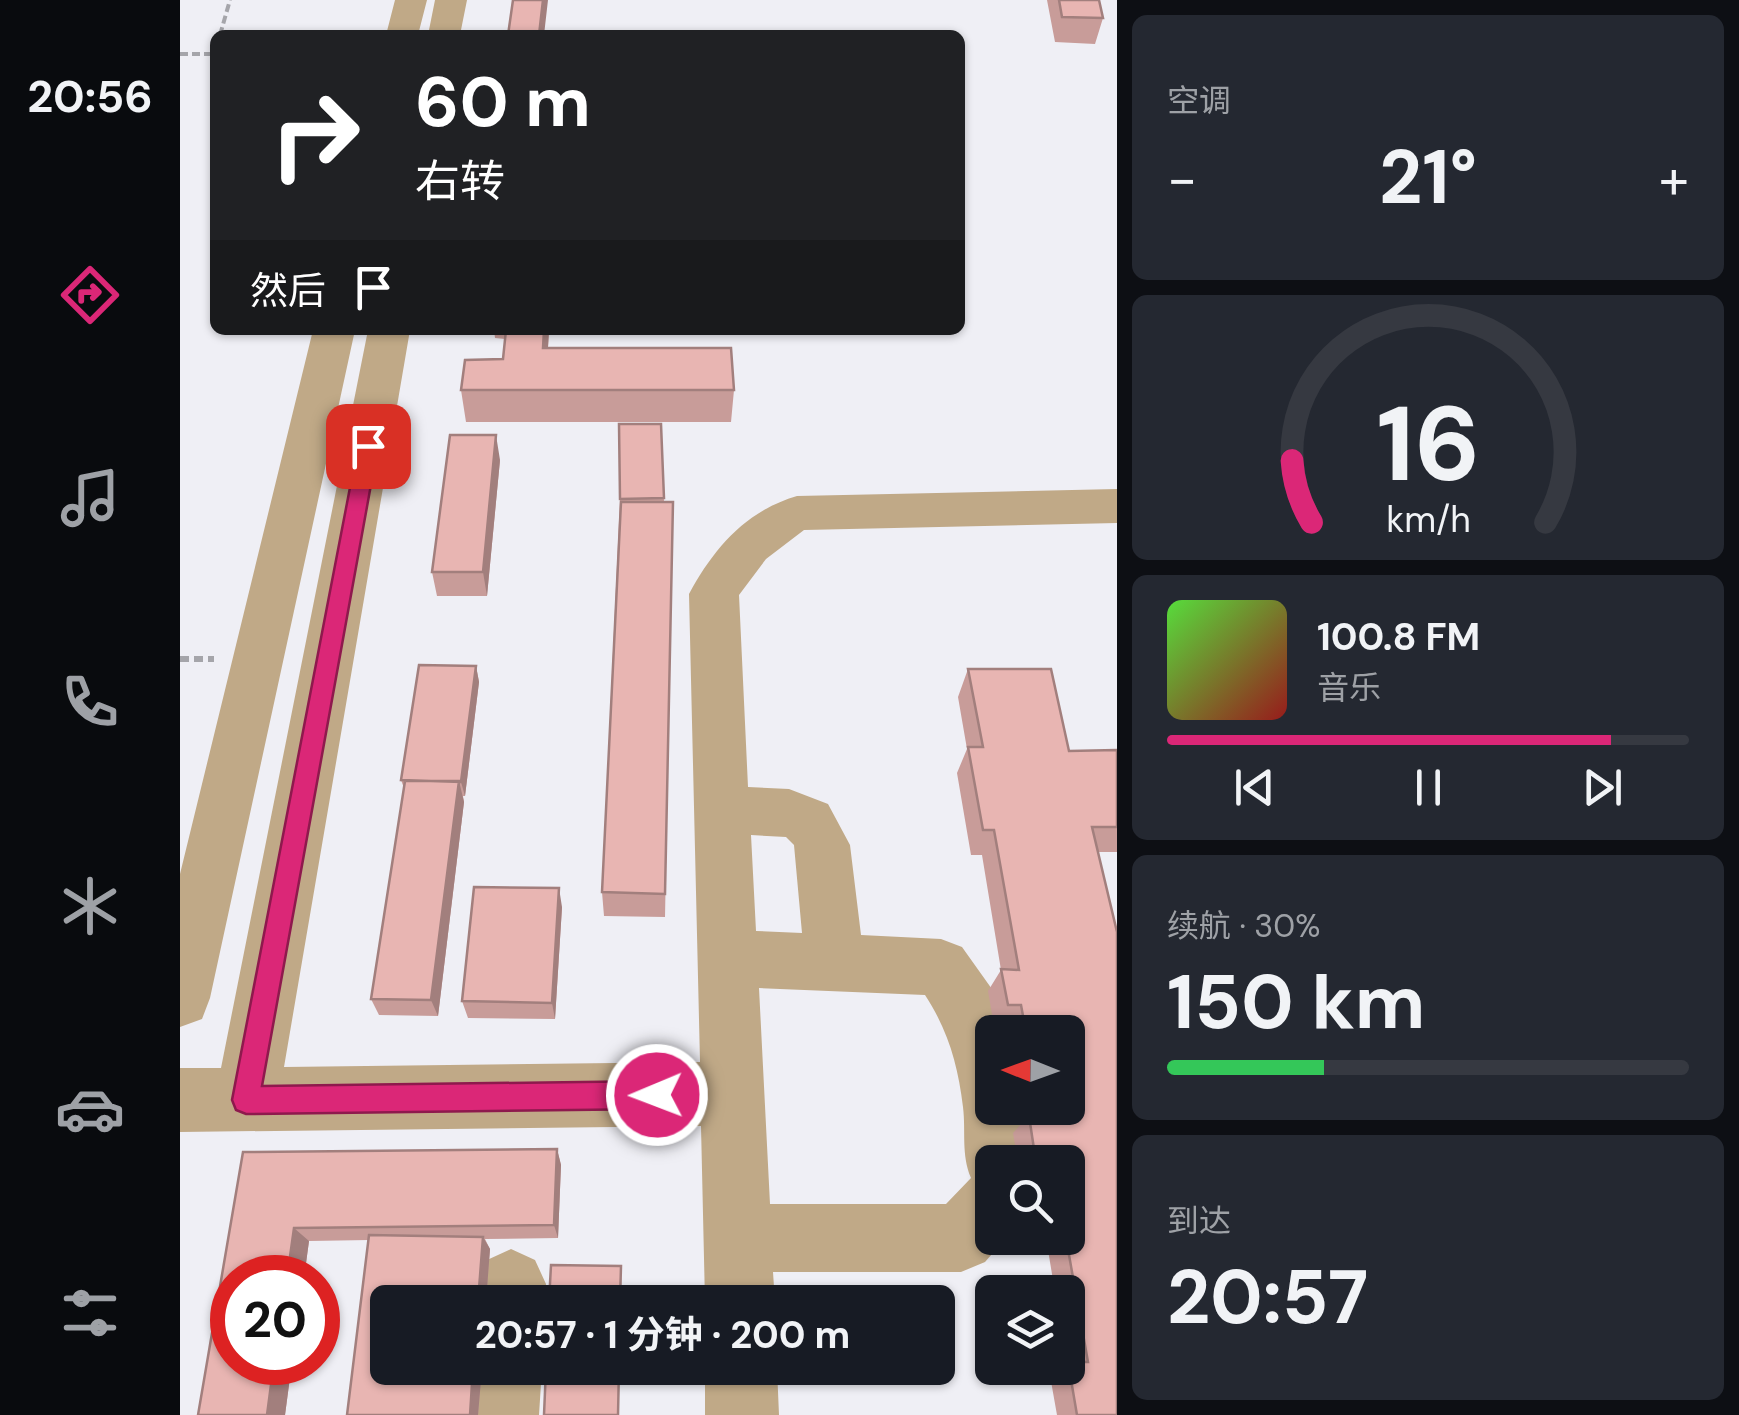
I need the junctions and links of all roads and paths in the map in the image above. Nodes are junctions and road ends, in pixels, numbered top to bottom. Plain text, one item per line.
1 (230, 0) edge
2 (410, 0) edge
3 (451, 0) edge
4 (221, 30) edge
5 (403, 30) edge
6 (445, 30) edge
7 (210, 52) edge
8 (180, 54) edge
9 (333, 335) edge
10 (389, 335) edge
11 (1116, 506) edge
12 (722, 812) junction
13 (727, 958) junction
14 (832, 960) junction
15 (180, 998) edge
16 (975, 1017) edge
17 (732, 1094) junction
18 (180, 1100) edge
19 (246, 1100) junction
20 (975, 1222) edge
21 (739, 1270) edge
22 (505, 1385) edge
23 (741, 1385) edge
24 (502, 1415) edge
25 (742, 1415) edge

1 - 4 path
2 - 5 lane
3 - 6 lane
7 - 8 path
9 - 15 lane
10 - 19 lane
11 - 12 lane
12 - 13 lane
12 - 14 lane
13 - 14 lane
13 - 17 lane
14 - 16 lane
17 - 19 lane
17 - 21 lane
18 - 19 lane
20 - 21 lane
22 - 24 lane
23 - 25 lane

